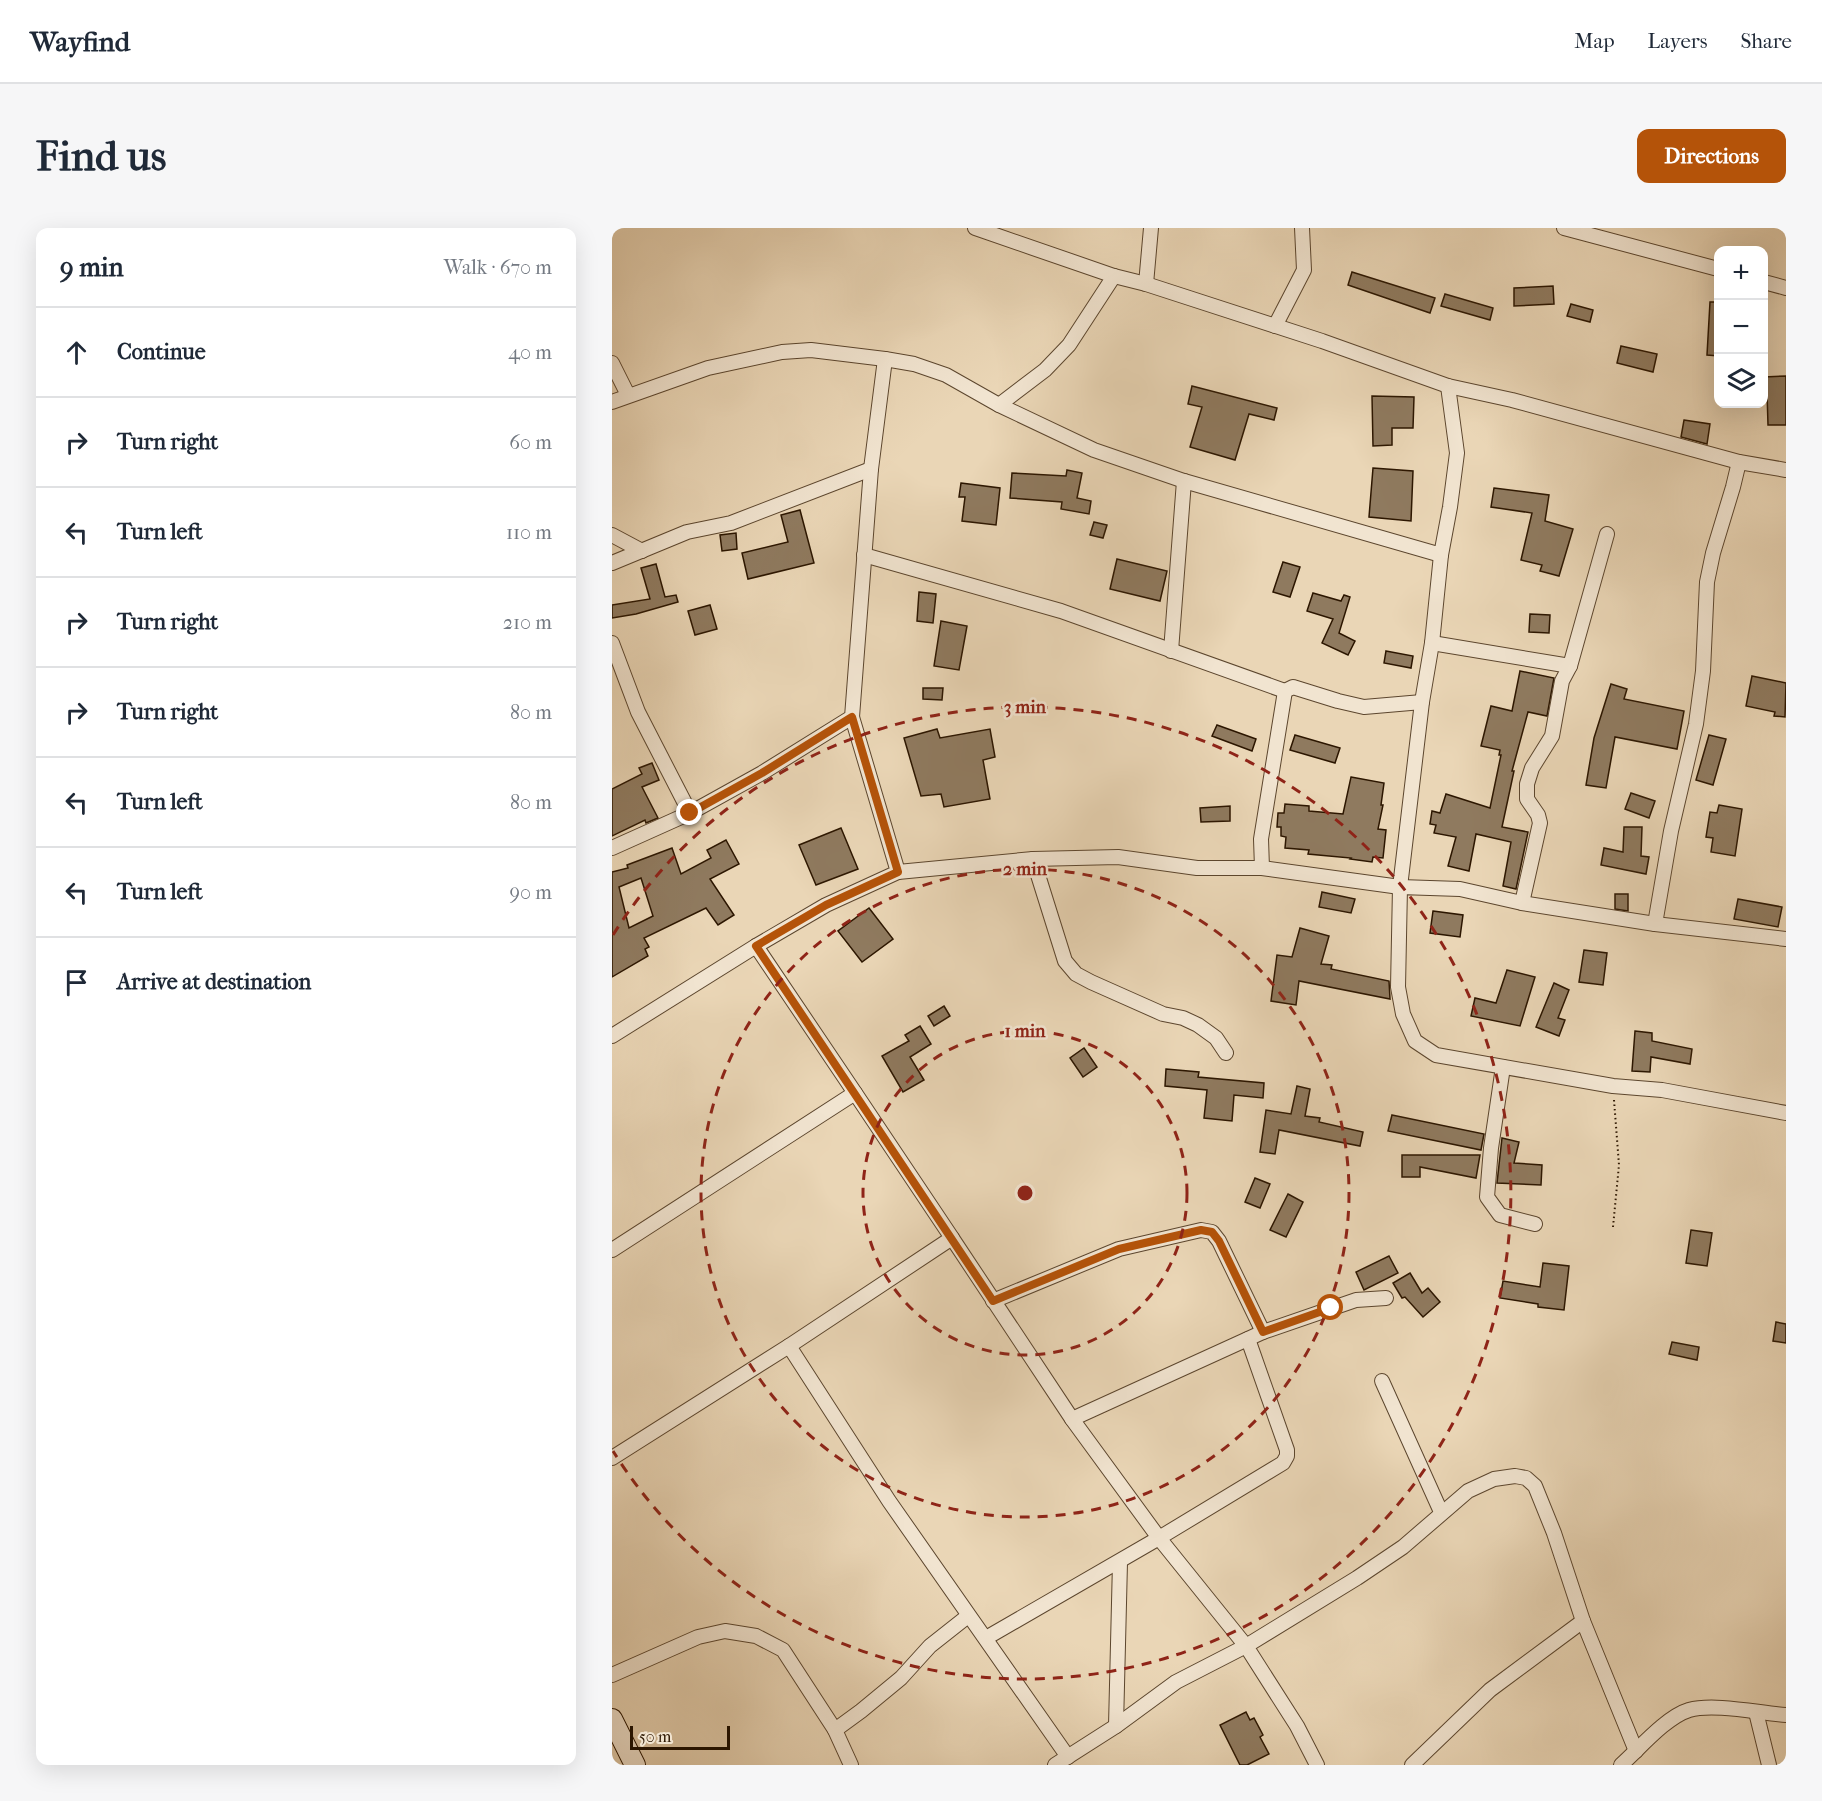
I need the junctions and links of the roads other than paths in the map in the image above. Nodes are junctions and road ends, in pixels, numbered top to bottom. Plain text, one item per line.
1 (975, 228) edge
2 (1151, 228) edge
3 (1302, 228) edge
4 (1564, 228) edge
5 (1714, 268) edge
6 (1114, 276) junction
7 (1768, 283) edge
8 (1146, 284) junction
9 (1786, 288) edge
10 (1275, 326) junction
11 (885, 359) junction
12 (612, 363) edge
13 (1448, 386) junction
14 (628, 395) junction
15 (612, 402) edge
16 (999, 405) junction
17 (1739, 462) junction
18 (871, 469) junction
19 (1786, 470) edge
20 (1184, 481) junction
21 (1607, 534) dead end
22 (612, 536) edge
23 (642, 551) junction
24 (864, 555) junction
25 (1441, 555) junction
26 (612, 563) edge
27 (612, 642) edge
28 (1432, 643) junction
29 (1171, 651) junction
30 (1570, 666) junction
31 (1285, 691) junction
32 (1422, 702) junction
33 (852, 717) junction
34 (690, 813) junction
35 (612, 848) edge
36 (1033, 860) junction
37 (1263, 868) junction
38 (898, 872) junction
39 (1400, 887) junction
40 (1522, 903) junction
41 (1655, 924) junction
42 (1786, 939) edge
43 (756, 946) junction
44 (612, 1036) edge
45 (1226, 1053) dead end
46 (1503, 1066) junction
47 (855, 1093) junction
48 (1786, 1113) edge
49 (1535, 1224) dead end
50 (952, 1238) junction
51 (612, 1250) edge
52 (1386, 1298) dead end
53 (993, 1301) junction
54 (1263, 1332) junction
55 (1248, 1339) junction
56 (789, 1346) junction
57 (1382, 1381) dead end
58 (1072, 1419) junction
59 (612, 1458) edge
60 (1441, 1512) junction
61 (1159, 1538) junction
62 (1120, 1562) junction
63 (968, 1617) junction
64 (1583, 1621) junction
65 (986, 1638) junction
66 (1246, 1646) junction
67 (612, 1675) edge
68 (1756, 1712) junction
69 (1786, 1715) edge
70 (612, 1719) edge
71 (1116, 1725) junction
72 (835, 1730) junction
73 (1636, 1751) junction
74 (1068, 1757) junction
75 (635, 1765) edge
76 (850, 1765) edge
77 (1055, 1765) edge
78 (1317, 1765) edge
79 (1413, 1765) edge
80 (1621, 1765) edge
81 (1769, 1765) edge

1 - 6 street
2 - 8 street
3 - 10 street
4 - 5 street
6 - 8 street
6 - 16 street
7 - 9 street
8 - 10 street
10 - 13 street
11 - 14 street
11 - 16 street
11 - 18 street
12 - 14 street
13 - 17 street
13 - 25 street
14 - 15 street
16 - 20 street
17 - 19 street
17 - 41 street
18 - 23 street
18 - 24 street
20 - 25 street
20 - 29 street
21 - 30 street
22 - 23 street
23 - 26 street
24 - 29 street
24 - 33 street
25 - 28 street
27 - 34 street
28 - 30 street
28 - 32 street
29 - 31 street
30 - 40 street
31 - 32 street
31 - 37 street
32 - 39 street
33 - 34 street
33 - 38 street
34 - 35 street
36 - 37 street
36 - 38 street
36 - 45 street
37 - 39 street
38 - 43 street
39 - 40 street
39 - 46 street
40 - 41 street
41 - 42 street
43 - 44 street
43 - 47 street
46 - 48 street
46 - 49 street
47 - 50 street
47 - 51 street
50 - 53 street
50 - 56 street
52 - 54 street
53 - 54 street
53 - 58 street
54 - 55 street
55 - 58 street
55 - 61 street
56 - 59 street
56 - 63 street
57 - 60 street
58 - 61 street
60 - 64 street
60 - 66 street
61 - 62 street
61 - 66 street
62 - 65 street
62 - 71 street
63 - 65 street
63 - 72 street
64 - 73 street
64 - 79 street
65 - 74 street
66 - 71 street
66 - 78 street
67 - 72 street
68 - 69 street
68 - 73 street
68 - 81 street
70 - 75 street
71 - 74 street
72 - 76 street
73 - 80 street
74 - 77 street

